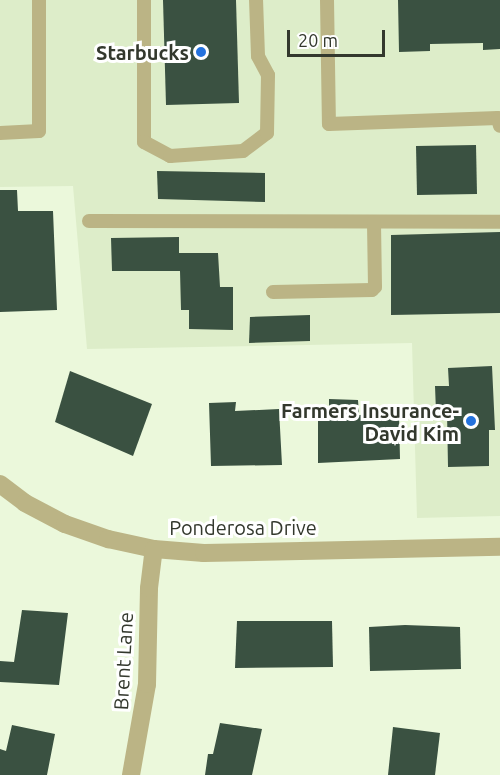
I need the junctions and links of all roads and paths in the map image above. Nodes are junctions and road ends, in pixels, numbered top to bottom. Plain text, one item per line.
1 (39, 0) edge
2 (144, 0) edge
3 (256, 0) edge
4 (327, 0) edge
5 (500, 126) edge
6 (0, 133) edge
7 (89, 221) dead end
8 (374, 222) junction
9 (500, 222) edge
10 (273, 292) dead end
11 (0, 484) edge
12 (500, 548) edge
13 (154, 549) junction
14 (131, 775) edge

1 - 6 lane
2 - 3 lane
4 - 5 lane
7 - 8 lane
8 - 9 lane
8 - 10 lane
11 - 13 street, Ponderosa Drive
12 - 13 street, Ponderosa Drive
13 - 14 street, Brent Lane

